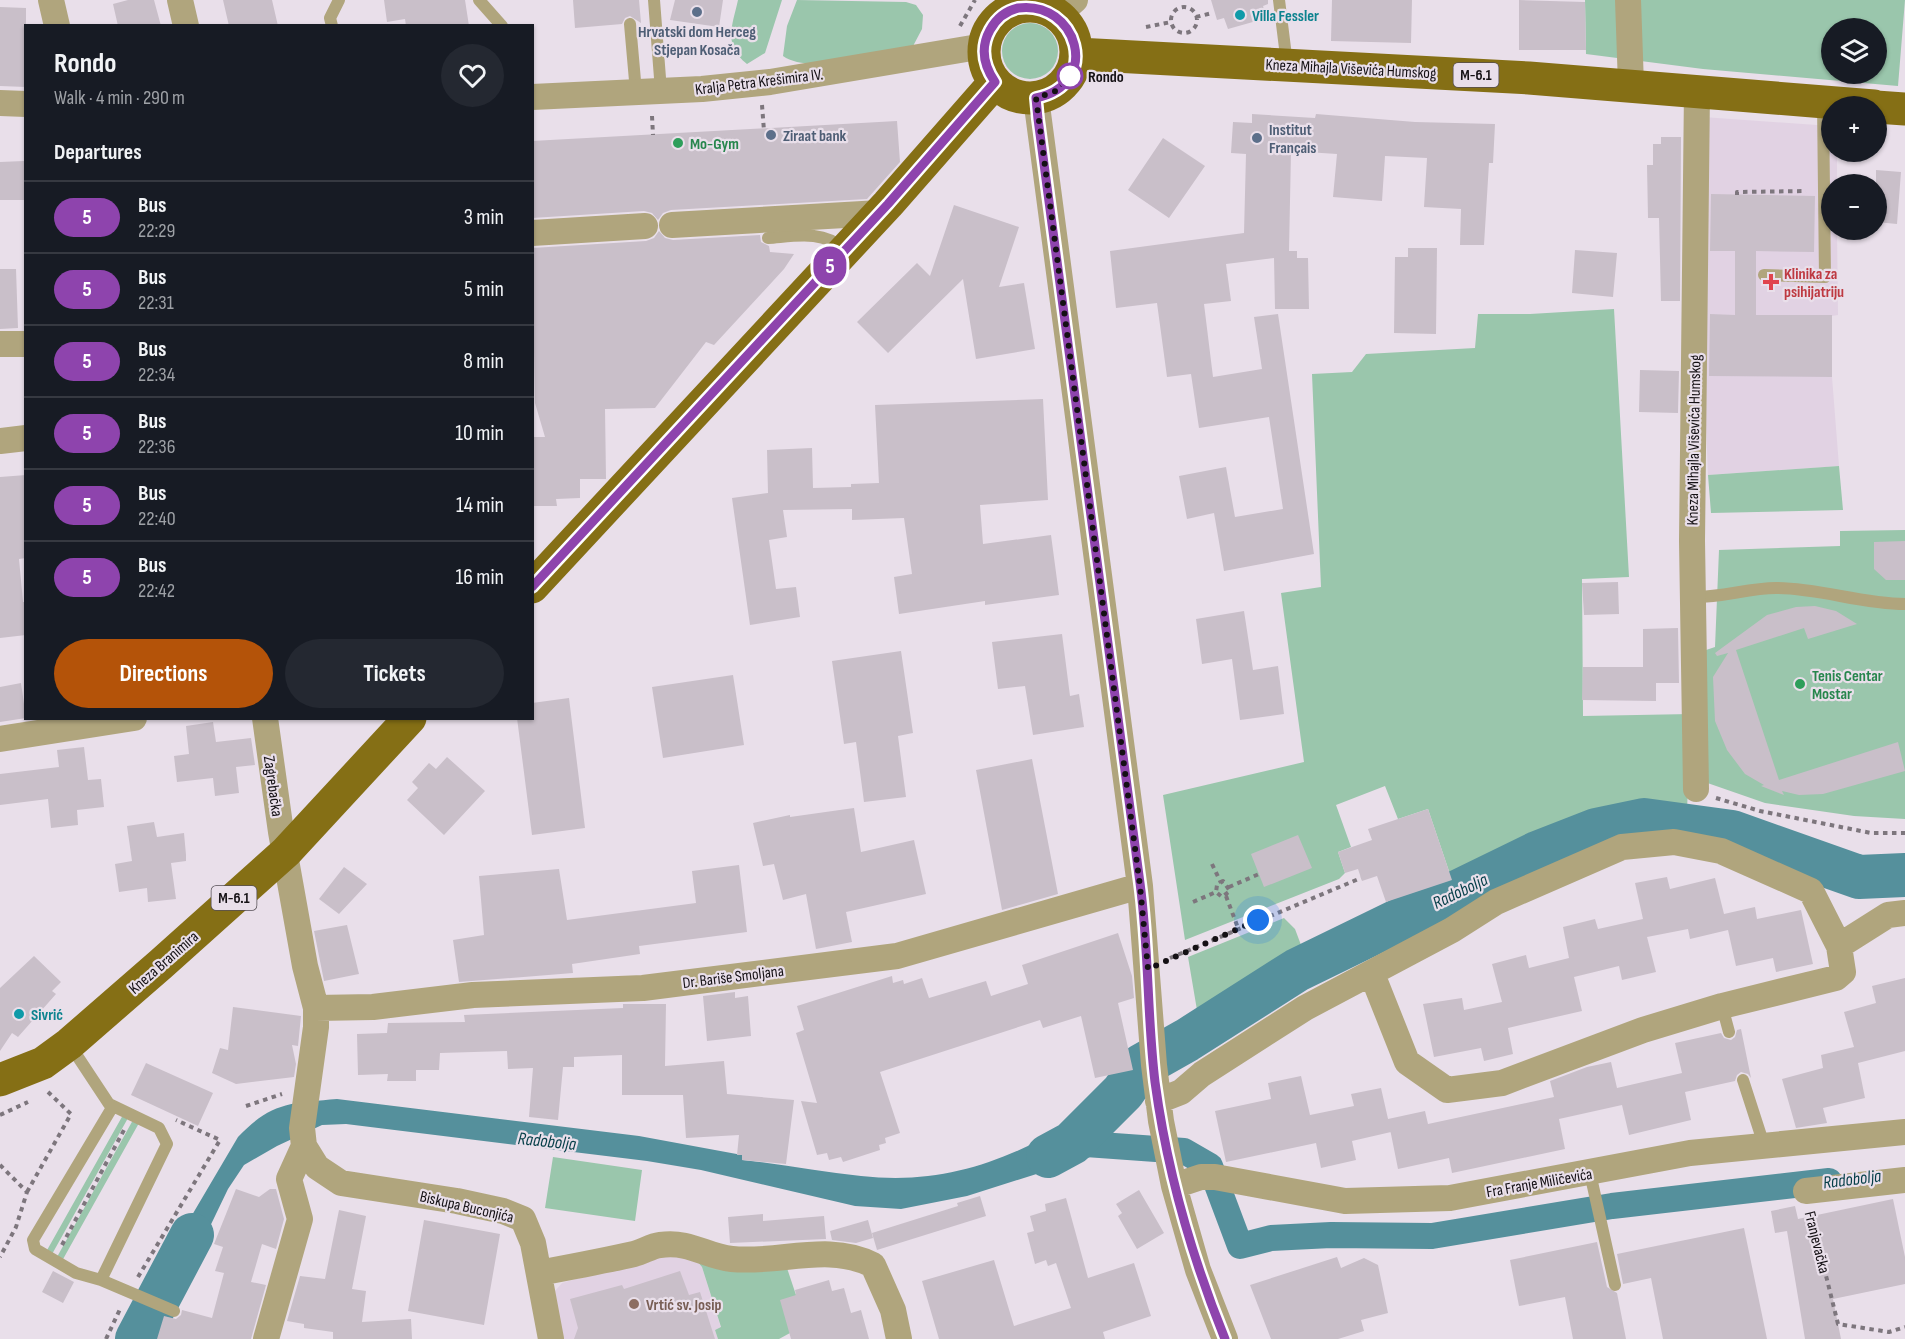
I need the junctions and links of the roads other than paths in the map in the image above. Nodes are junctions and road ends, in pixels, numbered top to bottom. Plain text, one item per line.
1 (51, 0) edge
2 (180, 0) edge
3 (339, 0) edge
4 (479, 0) edge
5 (654, 0) edge
6 (1279, 0) edge
7 (1628, 0) edge
8 (1021, 3) edge
9 (1066, 7) edge
10 (57, 24) edge
11 (186, 24) edge
12 (332, 24) edge
13 (500, 24) edge
14 (630, 24) dead end
15 (984, 46) junction
16 (1077, 54) junction
17 (1287, 65) junction
18 (995, 82) junction
19 (1631, 85) junction
20 (1697, 90) junction
21 (648, 92) junction
22 (534, 97) edge
23 (1036, 98) junction
24 (1821, 102) edge
25 (0, 103) edge
26 (24, 104) edge
27 (1887, 108) edge
28 (1905, 110) edge
29 (1824, 162) edge
30 (880, 213) junction
31 (672, 225) dead end
32 (645, 226) dead end
33 (534, 233) edge
34 (768, 238) dead end
35 (845, 250) junction
36 (1764, 275) dead end
37 (0, 344) edge
38 (24, 344) edge
39 (24, 438) edge
40 (0, 441) edge
41 (534, 585) edge
42 (1692, 597) junction
43 (1905, 604) edge
44 (109, 720) edge
45 (265, 720) edge
46 (408, 720) edge
47 (84, 722) edge
48 (0, 739) edge
49 (1696, 789) road end
50 (286, 852) junction
51 (1140, 886) junction
52 (1905, 913) edge
53 (1839, 946) junction
54 (1372, 974) junction
55 (1722, 1006) junction
56 (316, 1008) junction
57 (1729, 1032) dead end
58 (69, 1044) junction
59 (0, 1080) edge
60 (1743, 1080) dead end
61 (1156, 1090) junction
62 (113, 1106) junction
63 (1905, 1132) edge
64 (1764, 1145) junction
65 (304, 1146) junction
66 (1590, 1173) junction
67 (1905, 1180) edge
68 (1173, 1182) junction
69 (1806, 1191) road end
70 (539, 1273) junction
71 (101, 1280) junction
72 (1615, 1285) dead end
73 (173, 1310) dead end
74 (266, 1339) edge
75 (550, 1339) edge
76 (899, 1339) edge
77 (1225, 1339) edge

1 - 10 street
2 - 11 street
3 - 12 lane
4 - 13 lane
5 - 21 lane
6 - 17 lane
7 - 19 street
8 - 9 main road
8 - 15 main road
9 - 16 main road
14 - 21 lane
15 - 18 main road
15 - 21 street, Kralja Petra Krešimira IV.
16 - 17 main road, Kneza Mihajla Viševića Humskog / M-6.1
16 - 23 main road
17 - 19 main road, Kneza Mihajla Viševića Humskog / M-6.1
18 - 23 main road
18 - 30 main road
19 - 20 main road, Kneza Mihajla Viševića Humskog / M-6.1
20 - 24 main road, Kneza Mihajla Viševića Humskog / M-6.1
20 - 42 street, Kneza Mihajla Viševića Humskog
21 - 22 street, Kralja Petra Krešimira IV.
23 - 51 street
25 - 26 street
27 - 28 main road, Kneza Mihajla Viševića Humskog / M-6.1
29 - 36 lane
30 - 31 street
30 - 35 main road
32 - 33 street
34 - 35 lane
35 - 41 main road
37 - 38 street
39 - 40 street
42 - 43 lane
42 - 49 street, Kneza Mihajla Viševića Humskog
44 - 47 street
45 - 50 street, Zagrebačka
46 - 50 main road, Kneza Branimira / M-6.1
47 - 48 street
50 - 56 street
50 - 58 main road, Kneza Branimira / M-6.1
51 - 56 street, Dr. Bariše Smoljana
51 - 61 street
52 - 53 street
53 - 54 street
53 - 55 street
54 - 55 street
54 - 61 street
55 - 57 lane
56 - 65 street
58 - 59 main road, Kneza Branimira / M-6.1
58 - 62 lane
60 - 64 lane
61 - 68 street
62 - 71 lane
62 - 71 lane
63 - 64 street, Fra Franje Miličevića
64 - 66 street, Fra Franje Miličevića
65 - 70 street, Biskupa Buconjića
65 - 74 street
66 - 68 street, Fra Franje Miličevića
66 - 72 lane
67 - 69 street, Franjevačka
68 - 77 street
70 - 75 street, Biskupa Buconjića
70 - 76 street
71 - 73 lane

